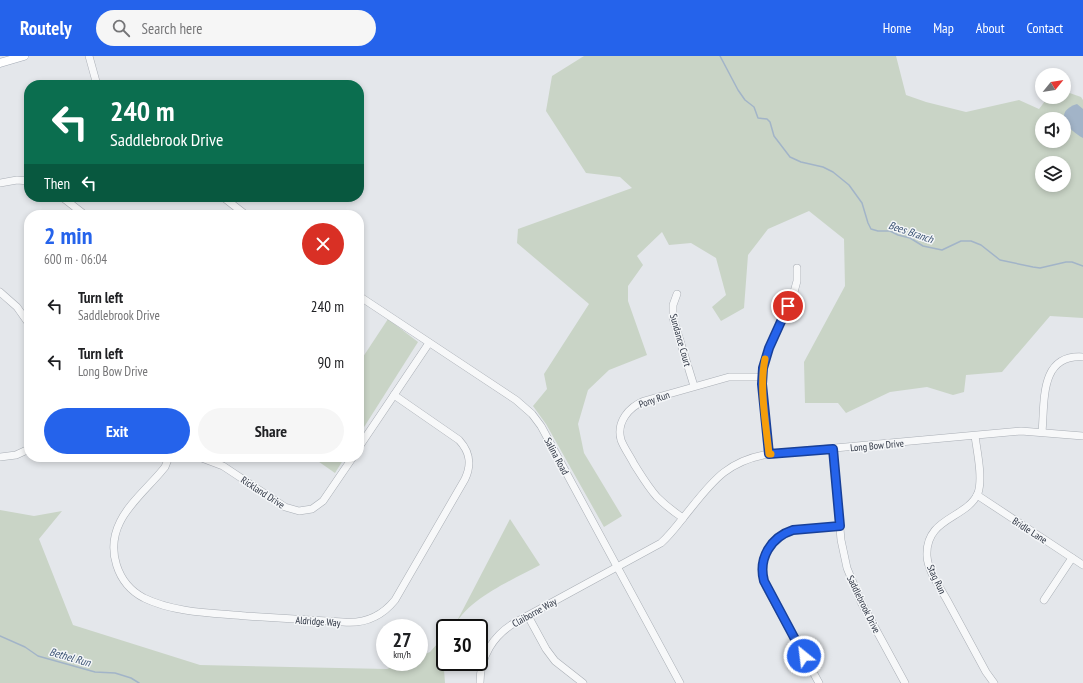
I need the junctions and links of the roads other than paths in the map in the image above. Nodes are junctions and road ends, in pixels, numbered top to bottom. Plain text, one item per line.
1 (24, 56) edge
2 (89, 56) edge
3 (0, 63) edge
4 (96, 80) edge
5 (24, 181) edge
6 (0, 183) edge
7 (68, 202) edge
8 (227, 202) edge
9 (79, 210) edge
10 (234, 210) edge
11 (797, 268) dead end
12 (0, 292) edge
13 (677, 294) dead end
14 (364, 299) edge
15 (24, 317) edge
16 (429, 343) junction
17 (1083, 357) edge
18 (762, 377) junction
19 (694, 386) junction
20 (394, 395) junction
21 (1042, 432) junction
22 (975, 436) junction
23 (1083, 436) edge
24 (364, 440) edge
25 (833, 449) junction
26 (24, 451) edge
27 (769, 454) junction
28 (0, 457) edge
29 (166, 462) edge
30 (218, 462) edge
31 (350, 462) edge
32 (977, 495) junction
33 (683, 518) junction
34 (840, 526) junction
35 (1072, 558) junction
36 (1083, 565) edge
37 (618, 567) junction
38 (1044, 600) dead end
39 (528, 616) junction
40 (480, 683) edge
41 (583, 683) edge
42 (680, 683) edge
43 (819, 683) edge
44 (905, 683) edge
45 (994, 683) edge

1 - 3 main road
2 - 4 street
5 - 6 street
7 - 9 street
8 - 10 street
11 - 18 street
12 - 15 street
13 - 19 street, Sundance Court
14 - 16 street, Salina Road
16 - 20 street
16 - 37 street, Salina Road
17 - 21 street
18 - 19 street, Pony Run
18 - 27 street
19 - 33 street, Pony Run
20 - 24 street
20 - 29 street, Aldridge Way
21 - 22 street, Long Bow Drive
21 - 23 street, Long Bow Drive
22 - 25 street, Long Bow Drive
22 - 32 street
25 - 27 street, Long Bow Drive
25 - 34 street, Saddlebrook Drive
26 - 28 street
27 - 33 street, Long Bow Drive
30 - 31 street, Rickland Drive
32 - 35 street, Bridle Lane
32 - 45 street, Stag Run
33 - 37 street, Long Bow Drive
34 - 43 street
34 - 44 street, Saddlebrook Drive
35 - 36 street, Bridle Lane
35 - 38 street
37 - 39 street, Claiborne Way
37 - 42 street, Salina Road
39 - 40 street, Claiborne Way
39 - 41 street

